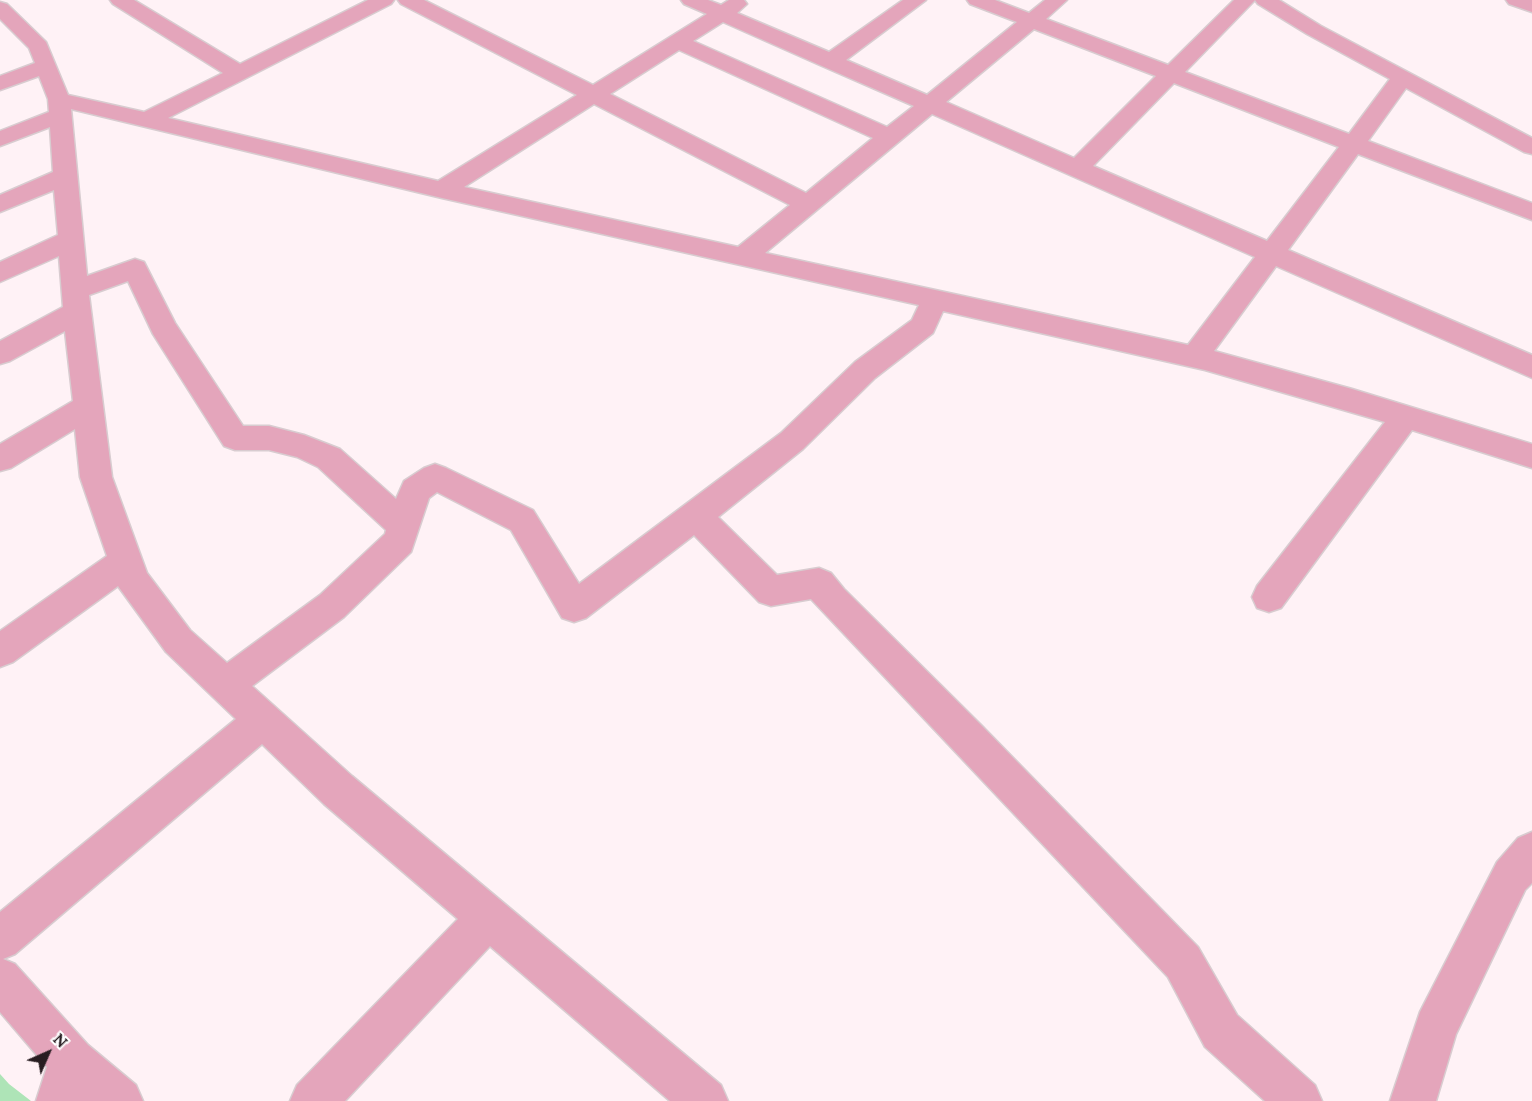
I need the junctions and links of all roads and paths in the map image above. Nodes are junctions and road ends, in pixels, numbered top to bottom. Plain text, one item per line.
1 (120, 0) edge
2 (384, 0) edge
3 (408, 0) edge
4 (691, 0) edge
5 (744, 0) edge
6 (916, 0) edge
7 (977, 0) edge
8 (1057, 0) edge
9 (1245, 0) edge
10 (1265, 0) edge
11 (1516, 0) edge
12 (1532, 6) edge
13 (722, 13) junction
14 (8, 15) edge
15 (1032, 21) junction
16 (679, 42) junction
17 (831, 61) junction
18 (47, 66) junction
19 (239, 73) junction
20 (1171, 74) junction
21 (1403, 77) junction
22 (0, 83) edge
23 (592, 96) junction
24 (930, 104) junction
25 (60, 107) junction
26 (146, 120) junction
27 (889, 137) junction
28 (0, 139) edge
29 (1353, 143) junction
30 (1532, 147) edge
31 (1077, 168) junction
32 (66, 176) junction
33 (442, 190) junction
34 (0, 204) edge
35 (808, 204) junction
36 (1532, 212) edge
37 (72, 239) junction
38 (1271, 253) junction
39 (744, 256) junction
40 (0, 273) edge
41 (77, 301) junction
42 (934, 301) junction
43 (0, 354) edge
44 (1194, 357) junction
45 (1532, 368) edge
46 (89, 406) junction
47 (1406, 417) junction
48 (1532, 456) edge
49 (0, 459) edge
50 (696, 516) junction
51 (404, 526) junction
52 (125, 562) junction
53 (1269, 597) dead end
54 (0, 651) edge
55 (225, 685) junction
56 (263, 720) junction
57 (1532, 852) edge
58 (489, 917) junction
59 (0, 939) edge
60 (0, 979) edge
61 (66, 1081) edge
62 (120, 1101) edge
63 (313, 1101) edge
64 (705, 1101) edge
65 (1299, 1101) edge
66 (1413, 1101) edge

1 - 19 street
2 - 19 street
3 - 23 street
4 - 13 street
5 - 13 street
6 - 17 street
7 - 15 street
8 - 15 street
9 - 20 street
10 - 21 street
11 - 12 street
13 - 16 street
13 - 17 street
14 - 18 street
15 - 20 street
15 - 24 street
16 - 23 street
16 - 27 street
17 - 24 street
18 - 22 street
18 - 25 street
19 - 26 street
20 - 29 street
20 - 31 street
21 - 29 street
21 - 30 street
23 - 33 street
23 - 35 street
24 - 27 street
24 - 31 street
25 - 26 street
25 - 28 street
25 - 32 street
26 - 33 street
27 - 35 street
29 - 36 street
29 - 38 street
31 - 38 street
32 - 34 street
32 - 37 street
33 - 39 street
35 - 39 street
37 - 40 street
37 - 41 street
38 - 44 street
38 - 45 street
39 - 42 street
41 - 43 street
41 - 46 street
41 - 51 street
42 - 44 street
42 - 50 street
44 - 47 street
46 - 49 street
46 - 52 street
47 - 48 street
47 - 53 street
50 - 51 street
50 - 65 street
51 - 55 street
52 - 54 street
52 - 55 street
55 - 56 street
56 - 58 street
56 - 59 street
57 - 66 street
58 - 63 street
58 - 64 street
60 - 61 street
61 - 62 street

